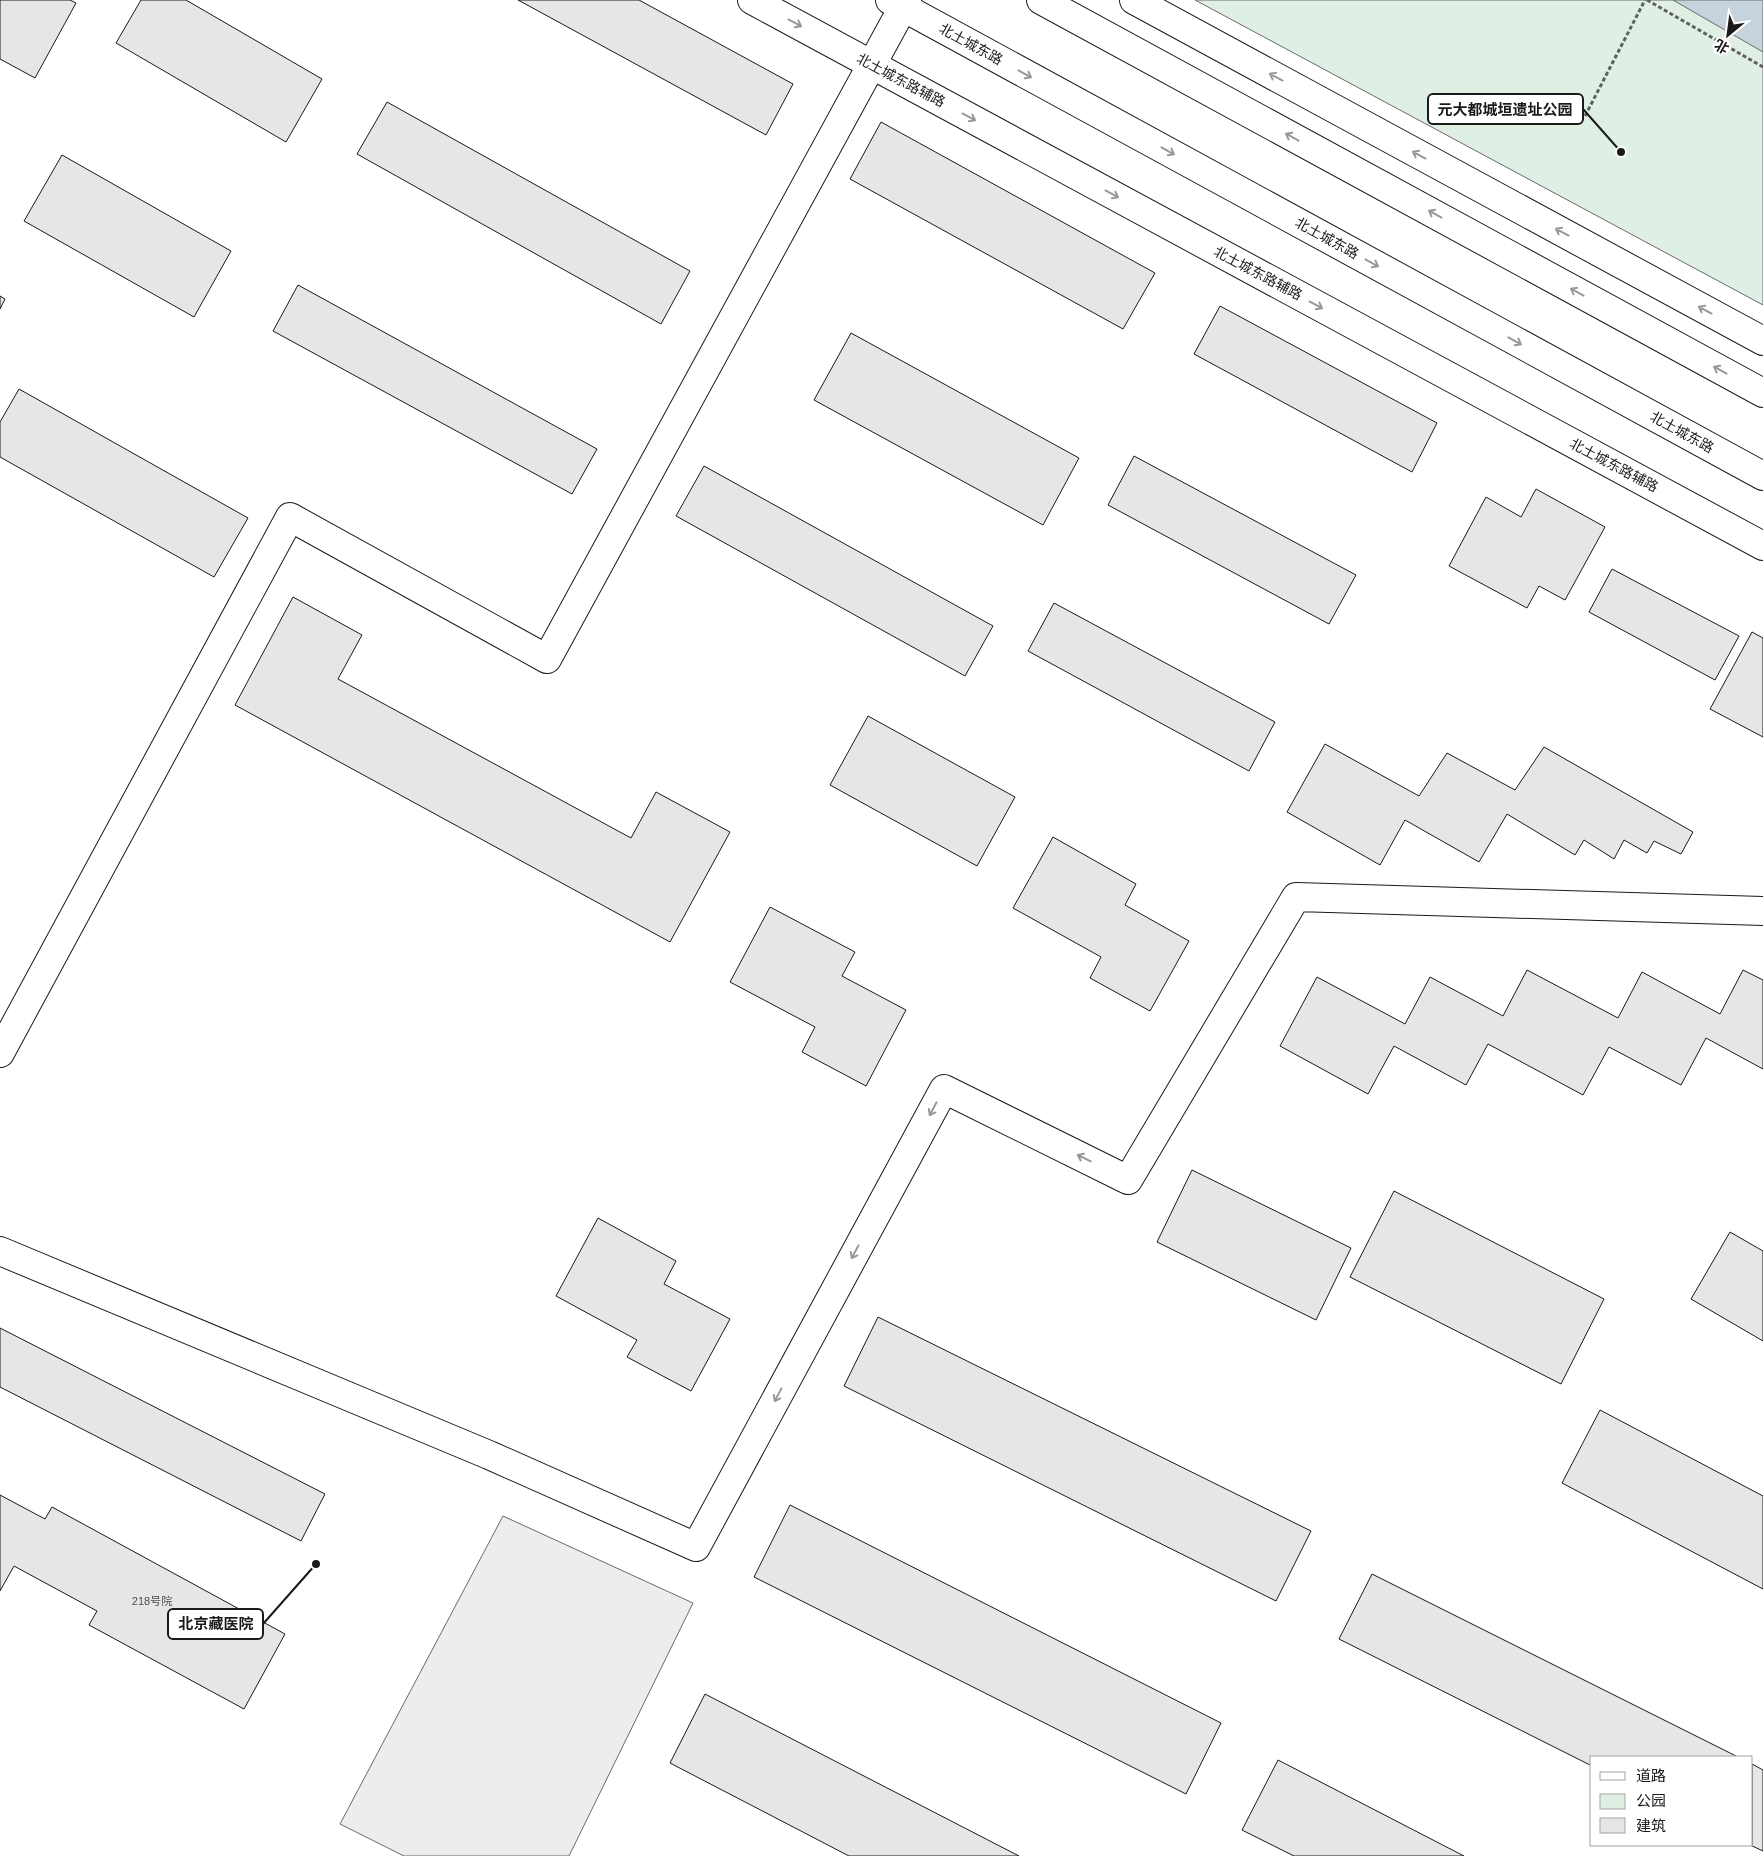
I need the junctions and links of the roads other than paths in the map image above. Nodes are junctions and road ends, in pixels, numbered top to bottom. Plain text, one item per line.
1 (752, 0) edge
2 (1040, 0) edge
3 (1134, 0) edge
4 (900, 2) edge
5 (872, 64) junction
6 (1763, 341) edge
7 (1763, 393) edge
8 (1763, 476) edge
9 (1763, 546) edge
10 (1763, 911) edge
11 (0, 1053) edge
12 (0, 1251) edge

1 -> 5 street, 北土城东路辅路
7 -> 2 street
6 -> 3 street
4 - 5 street
4 -> 8 street, 北土城东路
5 -> 9 street, 北土城东路辅路
5 - 11 street
10 -> 12 street

